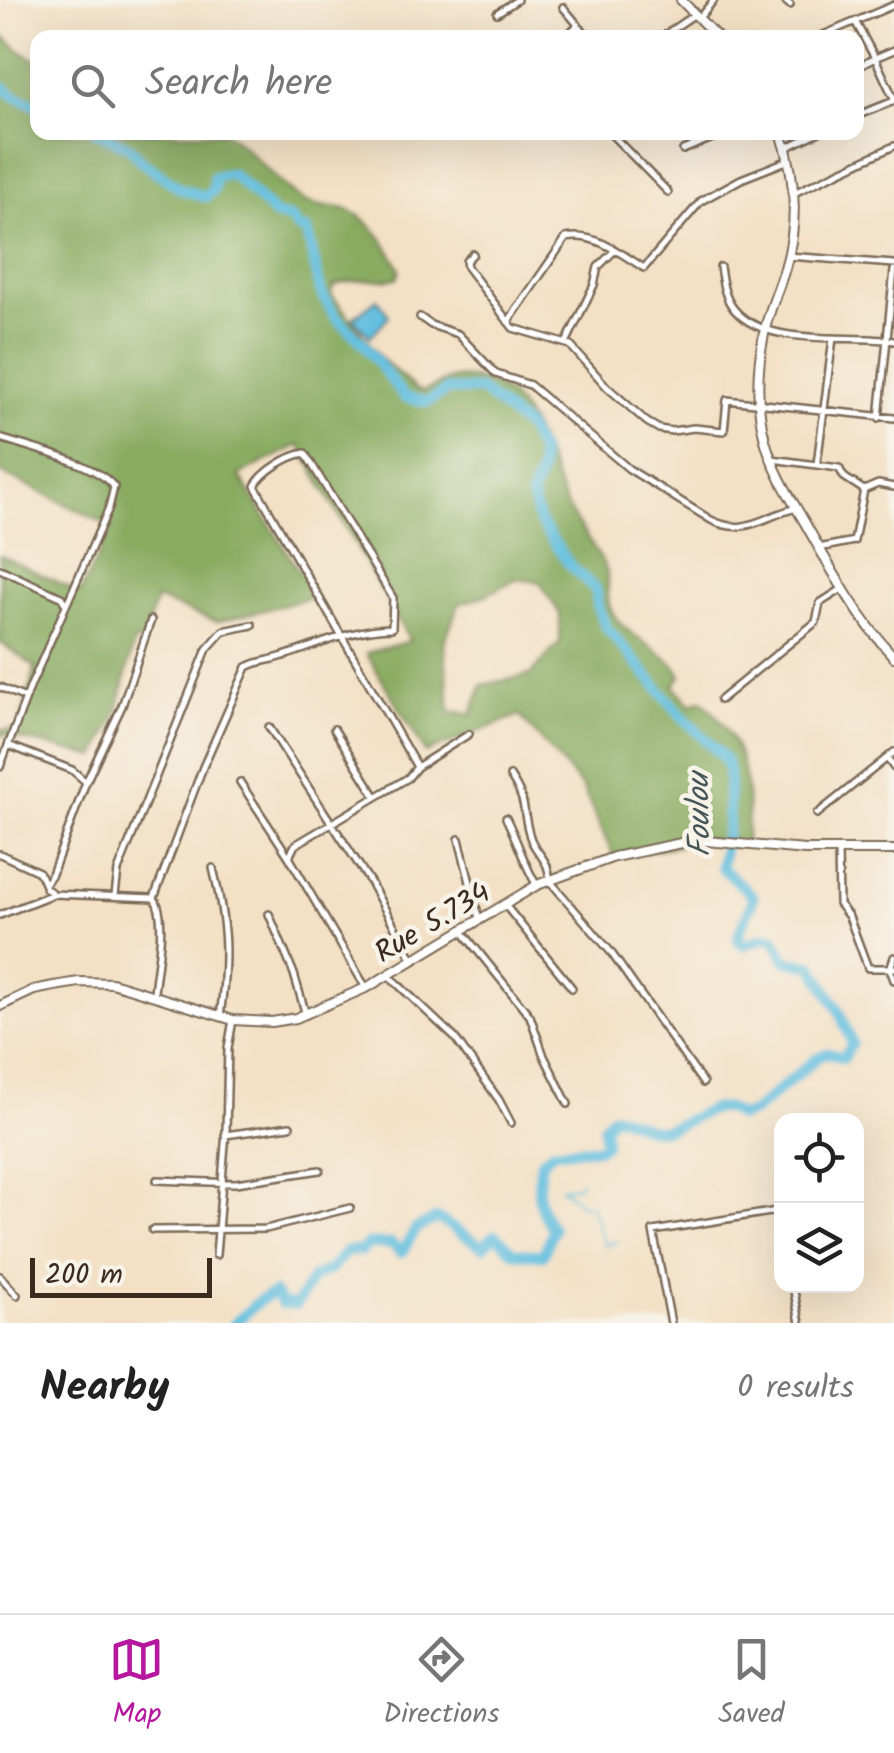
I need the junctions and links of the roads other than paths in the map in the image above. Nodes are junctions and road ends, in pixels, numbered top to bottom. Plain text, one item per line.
1 (517, 0) edge
2 (681, 0) edge
3 (714, 0) edge
4 (894, 5) edge
5 (563, 7) dead end
6 (497, 13) dead end
7 (697, 16) junction
8 (856, 23) junction
9 (578, 25) junction
10 (573, 30) edge
11 (583, 30) edge
12 (673, 30) edge
13 (710, 30) edge
14 (837, 30) edge
15 (860, 30) edge
16 (864, 38) edge
17 (894, 50) edge
18 (875, 58) junction
19 (864, 64) edge
20 (894, 100) edge
21 (864, 113) edge
22 (617, 140) edge
23 (707, 140) edge
24 (783, 140) edge
25 (803, 140) edge
26 (894, 146) edge
27 (786, 148) junction
28 (683, 150) dead end
29 (789, 160) junction
30 (668, 192) dead end
31 (794, 193) junction
32 (615, 250) junction
33 (473, 254) dead end
34 (788, 256) junction
35 (893, 264) edge
36 (720, 268) dead end
37 (420, 316) dead end
38 (508, 322) junction
39 (764, 328) junction
40 (833, 338) junction
41 (891, 341) edge
42 (566, 342) junction
43 (759, 404) junction
44 (823, 412) junction
45 (880, 418) junction
46 (894, 418) edge
47 (0, 438) edge
48 (772, 459) junction
49 (816, 464) junction
50 (894, 487) edge
51 (864, 490) junction
52 (797, 508) junction
53 (819, 548) junction
54 (0, 569) edge
55 (842, 589) junction
56 (66, 606) junction
57 (151, 620) dead end
58 (252, 625) dead end
59 (340, 636) junction
60 (894, 658) edge
61 (0, 687) edge
62 (26, 698) junction
63 (720, 700) dead end
64 (269, 727) dead end
65 (334, 728) dead end
66 (469, 734) dead end
67 (8, 745) junction
68 (894, 752) edge
69 (886, 758) junction
70 (417, 767) junction
71 (0, 768) edge
72 (894, 768) edge
73 (510, 776) dead end
74 (86, 782) junction
75 (240, 782) dead end
76 (376, 798) junction
77 (817, 814) dead end
78 (506, 818) dead end
79 (329, 824) junction
80 (459, 838) dead end
81 (838, 850) junction
82 (894, 850) edge
83 (0, 854) edge
84 (289, 856) junction
85 (213, 868) dead end
86 (549, 880) junction
87 (45, 884) junction
88 (538, 885) junction
89 (53, 894) junction
90 (115, 895) junction
91 (154, 898) junction
92 (505, 904) junction
93 (269, 914) dead end
94 (0, 915) edge
95 (479, 920) junction
96 (461, 930) junction
97 (894, 957) edge
98 (413, 960) junction
99 (892, 968) edge
100 (388, 975) junction
101 (894, 980) edge
102 (366, 988) junction
103 (572, 988) dead end
104 (154, 993) junction
105 (0, 1006) edge
106 (220, 1016) junction
107 (306, 1016) junction
108 (233, 1020) junction
109 (704, 1083) dead end
110 (568, 1104) dead end
111 (511, 1123) dead end
112 (290, 1126) dead end
113 (225, 1136) junction
114 (320, 1170) dead end
115 (158, 1180) dead end
116 (222, 1183) junction
117 (350, 1208) dead end
118 (774, 1211) edge
119 (152, 1230) dead end
120 (218, 1230) junction
121 (216, 1255) dead end
122 (0, 1276) edge
123 (794, 1293) edge
124 (17, 1294) dead end
125 (671, 1323) edge
126 (800, 1323) edge

1 - 6 street
2 - 7 street
3 - 7 street
4 - 8 street
5 - 9 street
7 - 12 street
7 - 13 street
8 - 14 street
8 - 15 street
9 - 10 street
9 - 11 street
16 - 18 street
17 - 18 street
18 - 19 street
18 - 20 street
20 - 21 street
22 - 30 street
23 - 28 street
24 - 27 street
25 - 27 street
26 - 31 street
27 - 29 street
29 - 31 street
29 - 32 street
31 - 34 street
32 - 38 street
32 - 42 street
33 - 38 street
34 - 35 street
34 - 39 street
35 - 41 street
36 - 39 street
37 - 52 street
38 - 42 street
39 - 40 street
39 - 43 street
40 - 41 street
40 - 44 street
41 - 45 street
42 - 43 street
43 - 44 street
43 - 48 street
44 - 45 street
44 - 49 street
45 - 46 street
47 - 56 street
48 - 49 street
48 - 52 street
49 - 51 street
50 - 51 street
51 - 53 street
52 - 53 street
53 - 55 street
54 - 56 street
55 - 60 street
55 - 63 street
56 - 62 street
57 - 74 street
58 - 90 street
59 - 59 street
59 - 70 street
59 - 91 street
61 - 62 street
62 - 67 street
64 - 79 street
65 - 76 street
66 - 70 street
67 - 71 street
67 - 74 street
68 - 69 street
69 - 72 street
69 - 77 street
70 - 76 street
73 - 86 street
74 - 87 street
75 - 84 street
76 - 79 street
78 - 88 street
79 - 84 street
79 - 98 street
80 - 95 street
81 - 82 street, Rue 5.734
81 - 86 street, Rue 5.734
81 - 99 street
83 - 87 street
84 - 102 street
85 - 106 street
86 - 88 street, Rue 5.734
86 - 109 street
87 - 89 street
88 - 92 street, Rue 5.734
89 - 90 street
89 - 94 street
90 - 91 street
91 - 104 street
92 - 95 street, Rue 5.734
92 - 103 street
93 - 107 street
95 - 96 street, Rue 5.734
96 - 98 street, Rue 5.734
96 - 110 street
97 - 99 street
98 - 100 street, Rue 5.734
99 - 101 street
100 - 102 street, Rue 5.734
100 - 111 street
102 - 107 street, Rue 5.734
104 - 105 street, Rue 5.734
104 - 106 street, Rue 5.734
106 - 108 street, Rue 5.734
107 - 108 street, Rue 5.734
108 - 113 street
112 - 113 street
113 - 116 street
114 - 116 street
115 - 116 street
116 - 120 street
117 - 120 street
118 - 125 street
119 - 120 street
120 - 121 street
122 - 124 street
123 - 126 street

